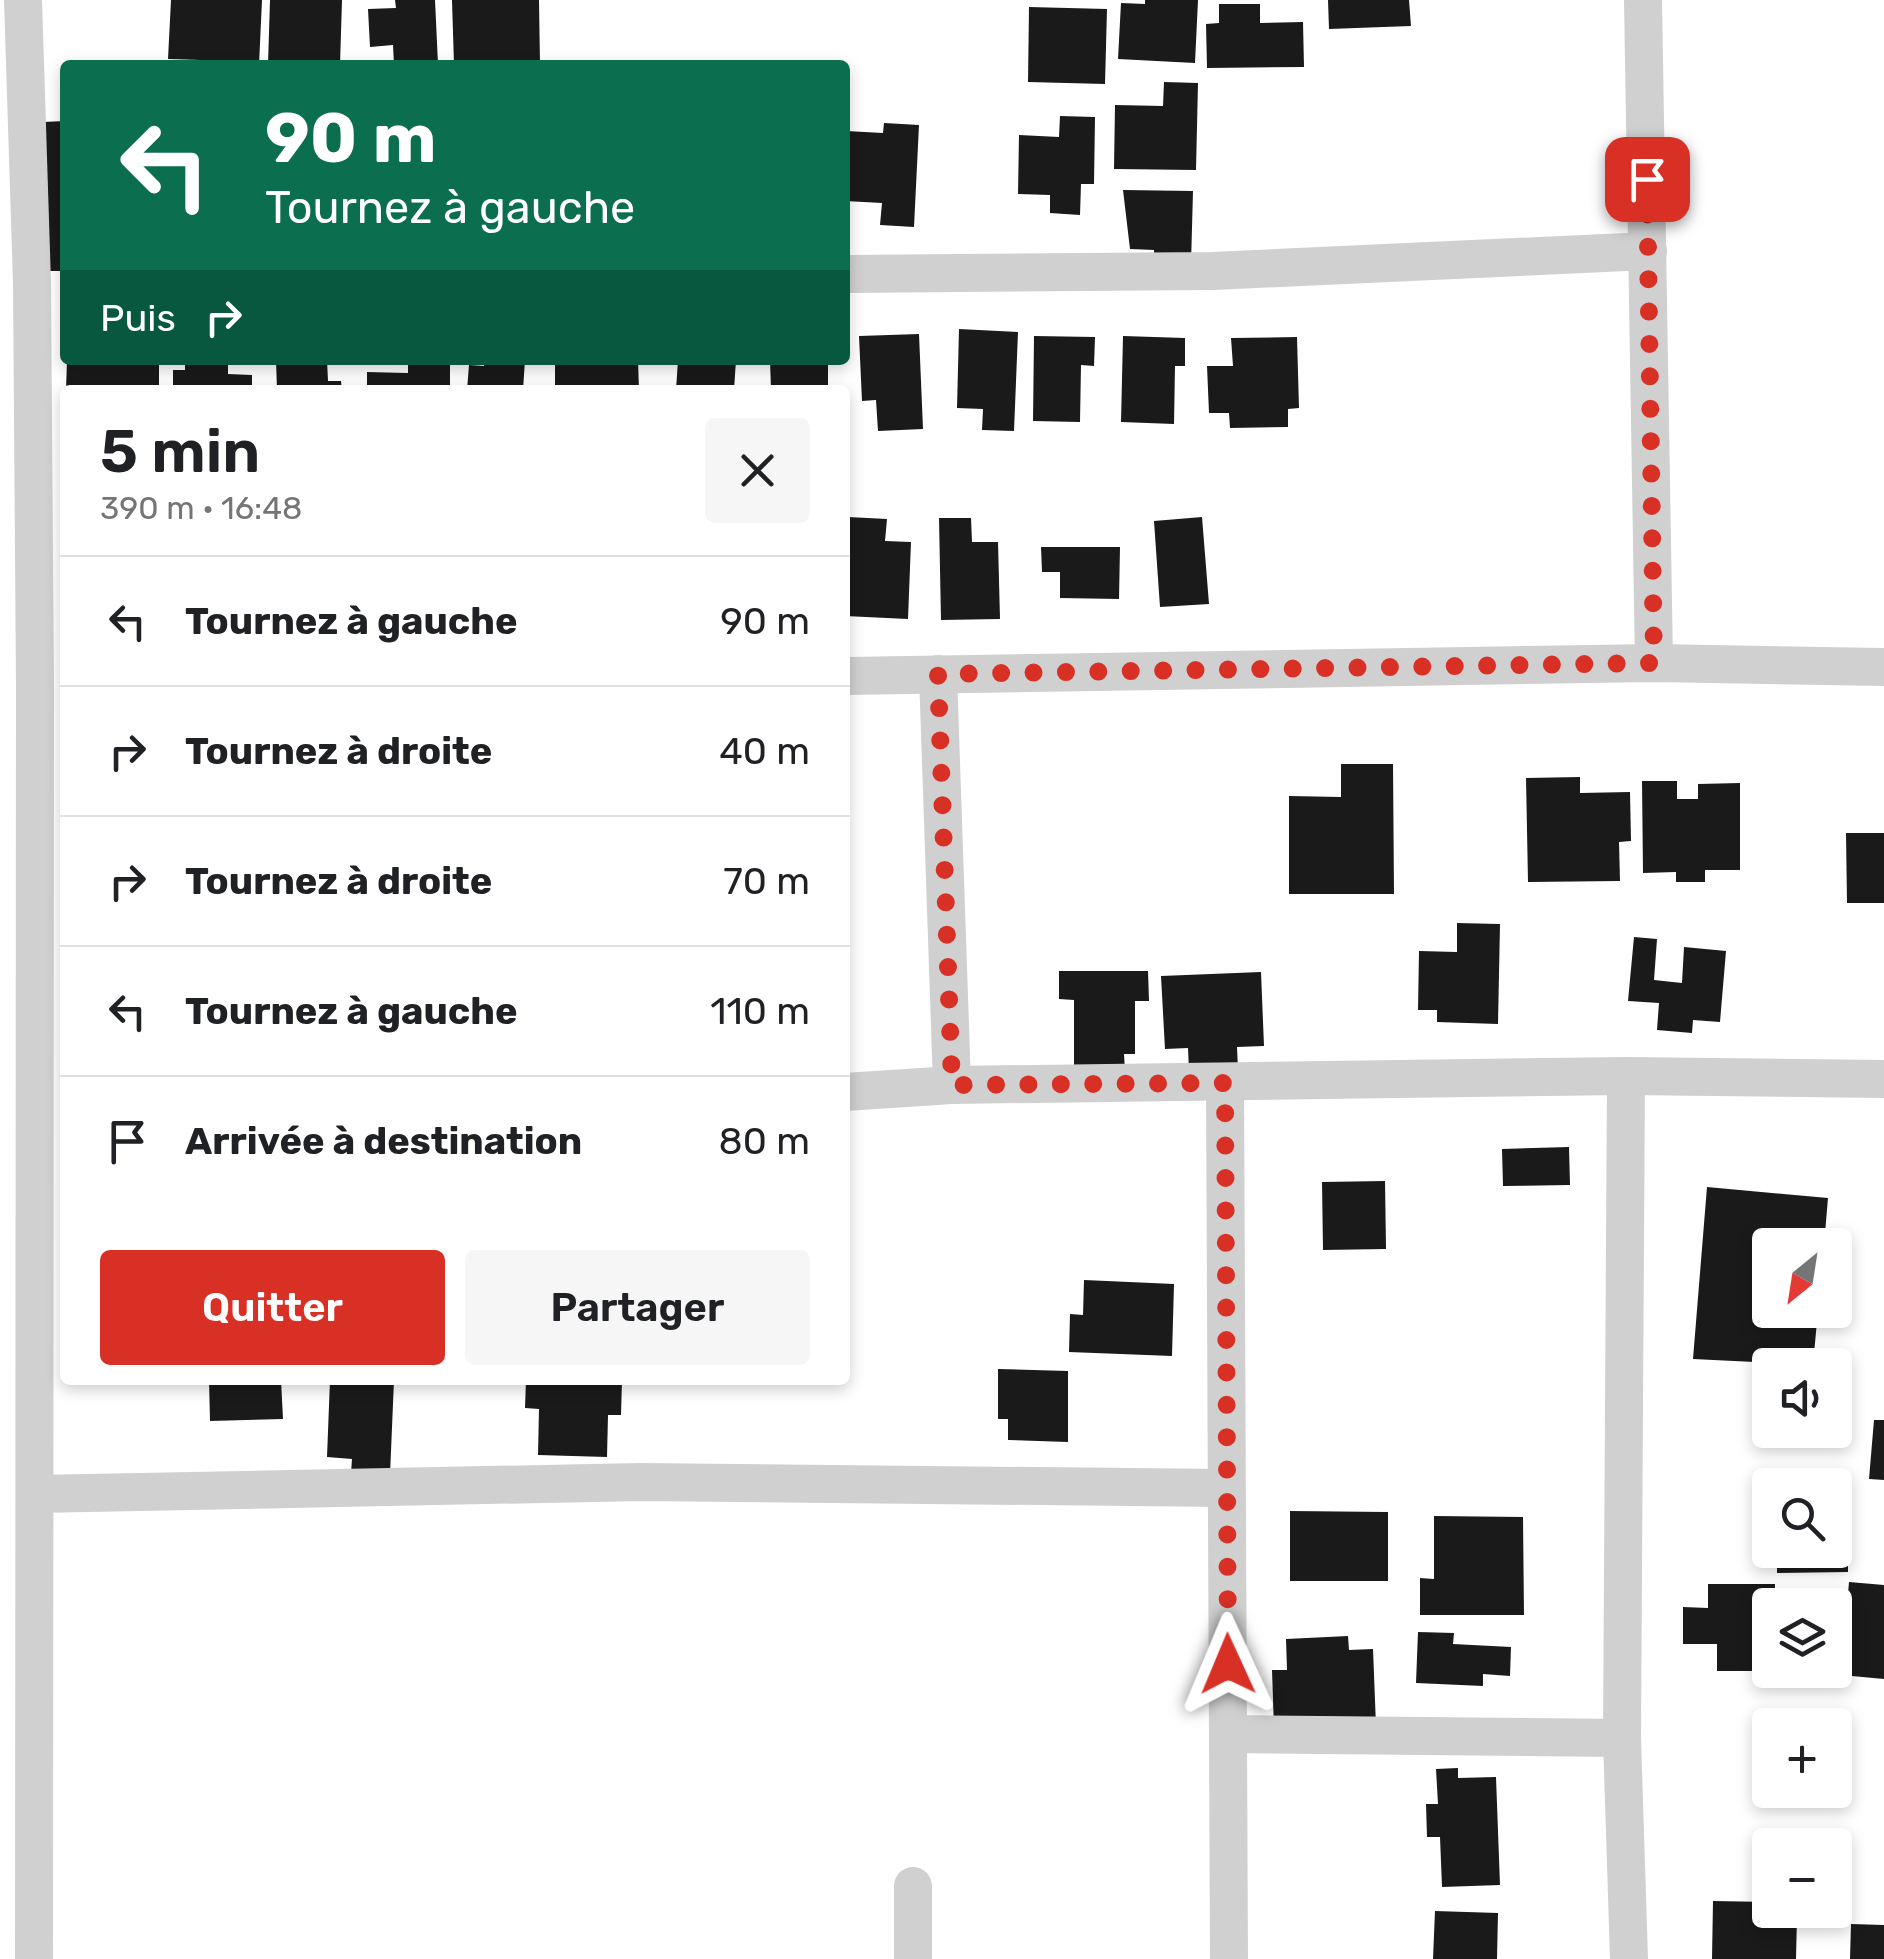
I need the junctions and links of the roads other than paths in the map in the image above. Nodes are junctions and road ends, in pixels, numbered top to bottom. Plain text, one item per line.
1 (23, 0) edge
2 (1644, 0) edge
3 (11, 97) edge
4 (1648, 251) junction
5 (850, 274) edge
6 (48, 283) edge
7 (1654, 663) junction
8 (1884, 667) edge
9 (938, 674) junction
10 (850, 676) edge
11 (50, 688) edge
12 (1626, 1076) junction
13 (1884, 1079) edge
14 (1225, 1083) junction
15 (952, 1085) junction
16 (850, 1092) edge
17 (50, 1103) edge
18 (1224, 1488) junction
19 (36, 1494) junction
20 (1229, 1734) junction
21 (1622, 1738) junction
22 (912, 1886) dead end
23 (34, 1959) edge
24 (912, 1959) edge
25 (1229, 1959) edge
26 (1629, 1959) edge

1 - 3 street
2 - 4 street
3 - 6 street
4 - 5 street
4 - 7 street
6 - 11 street
7 - 8 street
7 - 9 street
9 - 10 street
9 - 15 street
11 - 17 street
12 - 13 street
12 - 14 street
12 - 21 street
14 - 15 street
14 - 18 street
15 - 16 street
17 - 19 street
18 - 19 street
18 - 20 street
19 - 23 street
20 - 21 street
20 - 25 street
21 - 26 street
22 - 24 street

